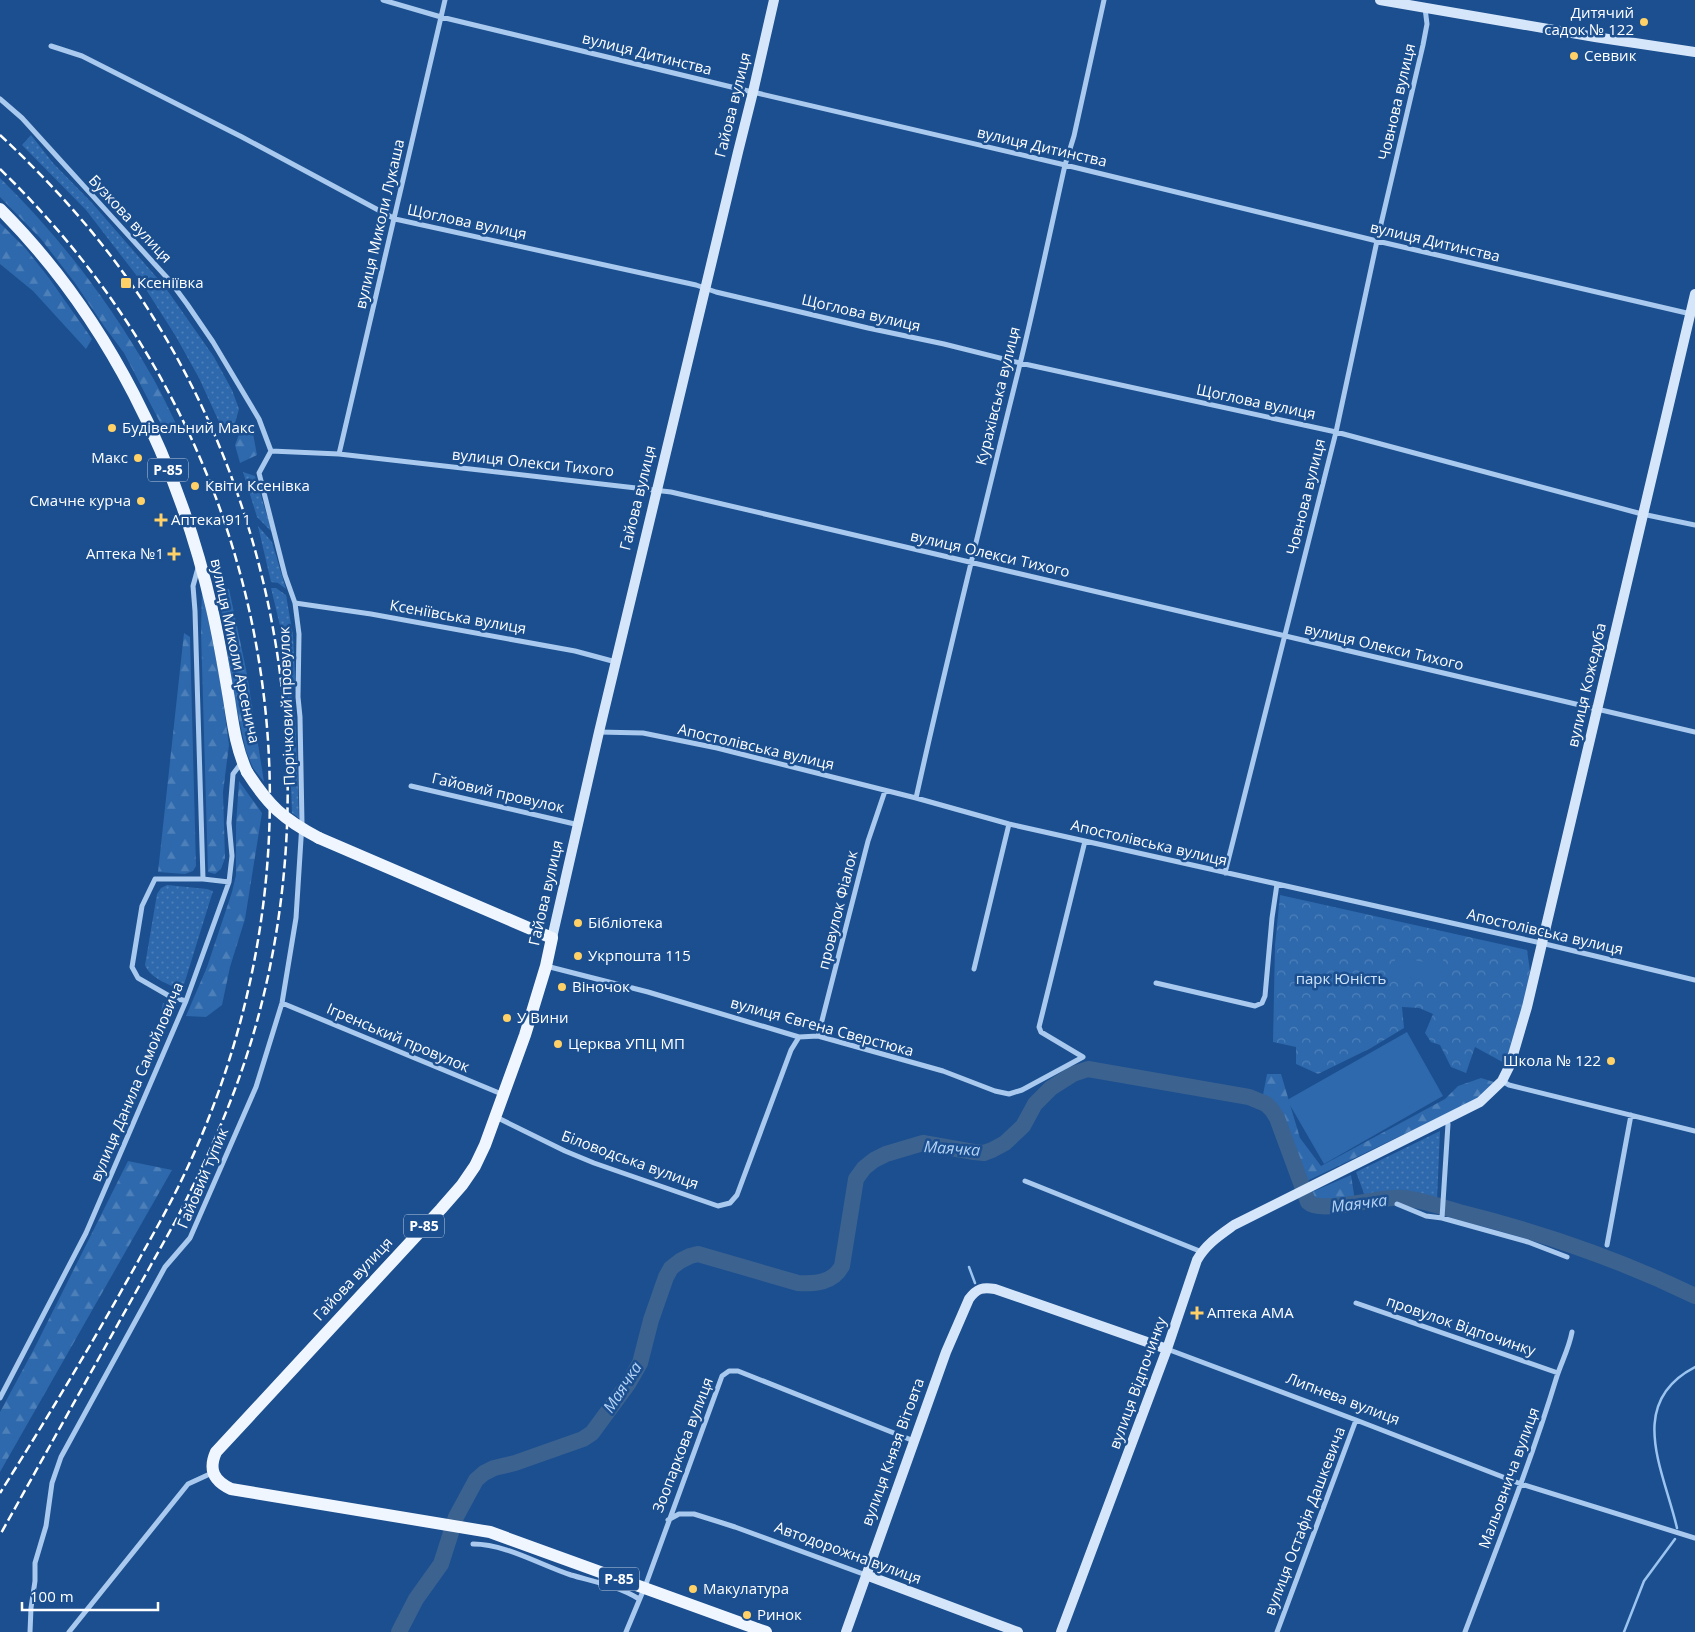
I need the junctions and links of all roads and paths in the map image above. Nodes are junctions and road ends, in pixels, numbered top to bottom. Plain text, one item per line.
1 (383, 0) edge
2 (445, 0) edge
3 (774, 0) edge
4 (1104, 0) edge
5 (1380, 0) edge
6 (1425, 8) junction
7 (441, 17) junction
8 (51, 46) dead end
9 (1695, 52) edge
10 (754, 92) junction
11 (0, 99) edge
12 (1065, 166) junction
13 (0, 209) edge
14 (394, 219) junction
15 (1376, 242) junction
16 (706, 288) junction
17 (1695, 294) edge
18 (1693, 314) edge
19 (1020, 363) junction
20 (1336, 432) junction
21 (271, 451) junction
22 (339, 454) junction
23 (657, 490) junction
24 (1642, 514) junction
25 (1695, 525) edge
26 (971, 562) junction
27 (200, 563) junction
28 (295, 602) junction
29 (1284, 637) junction
30 (616, 662) junction
31 (1597, 709) junction
32 (599, 732) junction
33 (1695, 732) edge
34 (244, 767) junction
35 (411, 786) dead end
36 (885, 790) junction
37 (916, 798) junction
38 (302, 823) joint
39 (1009, 824) junction
40 (579, 825) junction
41 (1085, 841) junction
42 (1225, 873) junction
43 (203, 879) junction
44 (229, 882) junction
45 (1277, 884) junction
46 (552, 938) junction
47 (1541, 943) junction
48 (546, 966) junction
49 (974, 969) dead end
50 (1695, 980) edge
51 (1156, 983) dead end
52 (186, 1002) junction
53 (282, 1003) junction
54 (818, 1036) junction
55 (798, 1037) junction
56 (1502, 1081) junction
57 (504, 1095) junction
58 (1631, 1115) junction
59 (495, 1117) junction
60 (1446, 1119) junction
61 (1695, 1130) edge
62 (1025, 1180) dead end
63 (1397, 1204) dead end
64 (1442, 1218) junction
65 (1607, 1246) dead end
66 (1202, 1252) junction
67 (1567, 1257) dead end
68 (980, 1288) joint
69 (1356, 1303) dead end
70 (1572, 1332) dead end
71 (1167, 1349) junction
72 (1558, 1373) junction
73 (0, 1398) edge
74 (1356, 1420) junction
75 (914, 1441) junction
76 (212, 1473) junction
77 (1521, 1484) junction
78 (668, 1521) junction
79 (1695, 1538) edge
80 (472, 1544) dead end
81 (866, 1574) junction
82 (641, 1594) junction
83 (30, 1632) edge
84 (68, 1632) edge
85 (626, 1632) edge
86 (766, 1632) edge
87 (846, 1632) edge
88 (1018, 1632) edge
89 (1061, 1632) edge
90 (1277, 1632) edge
91 (1465, 1632) edge

1 - 7 street, вулиця Дитинства
2 - 7 street, вулиця Миколи Лукаша
3 - 10 street, Гайова вулиця
4 - 12 street, Курахівська вулиця
5 - 6 street
6 - 9 street
6 - 15 street, Човнова вулиця
7 - 10 street, вулиця Дитинства
7 - 14 street, вулиця Миколи Лукаша
8 - 14 street, Щоглова вулиця
10 - 12 street, вулиця Дитинства
10 - 16 street, Гайова вулиця
11 - 21 street, Бузкова вулиця
12 - 15 street, вулиця Дитинства
12 - 19 street, Курахівська вулиця
13 - 27 main road, вулиця Миколи Арсенича / Р-85
14 - 16 street, Щоглова вулиця
14 - 22 street, вулиця Миколи Лукаша
15 - 18 street, вулиця Дитинства
15 - 20 street, Човнова вулиця
16 - 19 street, Щоглова вулиця
16 - 23 street, Гайова вулиця
17 - 18 street, вулиця Кожедуба
18 - 24 street, вулиця Кожедуба
19 - 20 street, Щоглова вулиця
19 - 26 street, Курахівська вулиця
20 - 24 street, Щоглова вулиця
20 - 29 street, Човнова вулиця
21 - 22 street, вулиця Олекси Тихого
21 - 28 street, Порічковий провулок
22 - 23 street, вулиця Олекси Тихого
23 - 26 street, вулиця Олекси Тихого
23 - 30 street, Гайова вулиця
24 - 25 street, Щоглова вулиця
24 - 31 street, вулиця Кожедуба
26 - 29 street, вулиця Олекси Тихого
26 - 37 street, Курахівська вулиця
27 - 34 main road, вулиця Миколи Арсенича / Р-85
27 - 43 street
28 - 30 street, Ксеніївська вулиця
28 - 38 street, Порічковий провулок
29 - 31 street, вулиця Олекси Тихого
29 - 42 street, Човнова вулиця
30 - 32 street, Гайова вулиця
31 - 33 street, вулиця Олекси Тихого
31 - 47 street, вулиця Кожедуба
32 - 36 street, Апостолівська вулиця
32 - 40 street, Гайова вулиця
34 - 44 street, вулиця Данила Самойловича
34 - 46 main road, вулиця Миколи Арсенича / Р-85, bridge
35 - 40 street, Гайовий провулок
36 - 37 street, Апостолівська вулиця
36 - 54 street, провулок Фіалок
37 - 39 street, Апостолівська вулиця
38 - 53 street, Гайовий тупик
39 - 41 street, Апостолівська вулиця
39 - 49 street
40 - 46 street, Гайова вулиця
41 - 42 street, Апостолівська вулиця
41 - 54 street, вулиця Євгена Сверстюка
42 - 45 street, Апостолівська вулиця
43 - 44 street
43 - 52 street
44 - 52 street, вулиця Данила Самойловича
45 - 47 street, Апостолівська вулиця
45 - 51 street
46 - 48 main road, Гайова вулиця / Р-85
47 - 50 street, Апостолівська вулиця
47 - 56 street, вулиця Кожедуба
48 - 55 street, вулиця Євгена Сверстюка
48 - 57 main road, Гайова вулиця / Р-85
52 - 73 street, вулиця Данила Самойловича
53 - 57 street, Ігренський провулок
53 - 83 street, Гайовий тупик
54 - 55 street, вулиця Євгена Сверстюка
55 - 59 street, Біловодська вулиця
56 - 58 street
56 - 60 street
57 - 59 main road, Гайова вулиця / Р-85
58 - 61 street
58 - 65 street
59 - 76 main road, Гайова вулиця / Р-85
60 - 64 street
60 - 66 street, вулиця Відпочинку
62 - 66 street
63 - 64 street
64 - 67 street
66 - 71 street, вулиця Відпочинку
68 - 71 street, Липнева вулиця
68 - 75 street, вулиця Князя Вітовта
69 - 72 street, провулок Відпочинку
70 - 72 street, Мальовнича вулиця
71 - 74 street, Липнева вулиця
71 - 89 street, вулиця Відпочинку
72 - 77 street, Мальовнича вулиця
74 - 77 street, Липнева вулиця
74 - 90 street, вулиця Остафія Дашкевича
75 - 78 street, Зоопаркова вулиця
75 - 81 street, вулиця Князя Вітовта
76 - 82 main road, Р-85
76 - 84 street
77 - 79 street, Липнева вулиця
77 - 91 street, Мальовнича вулиця
78 - 81 street, Автодорожна вулиця
78 - 82 street, Зоопаркова вулиця
80 - 82 street
81 - 87 street, вулиця Князя Вітовта
81 - 88 street, Автодорожна вулиця
82 - 85 street, Зоопаркова вулиця
82 - 86 main road, Р-85

